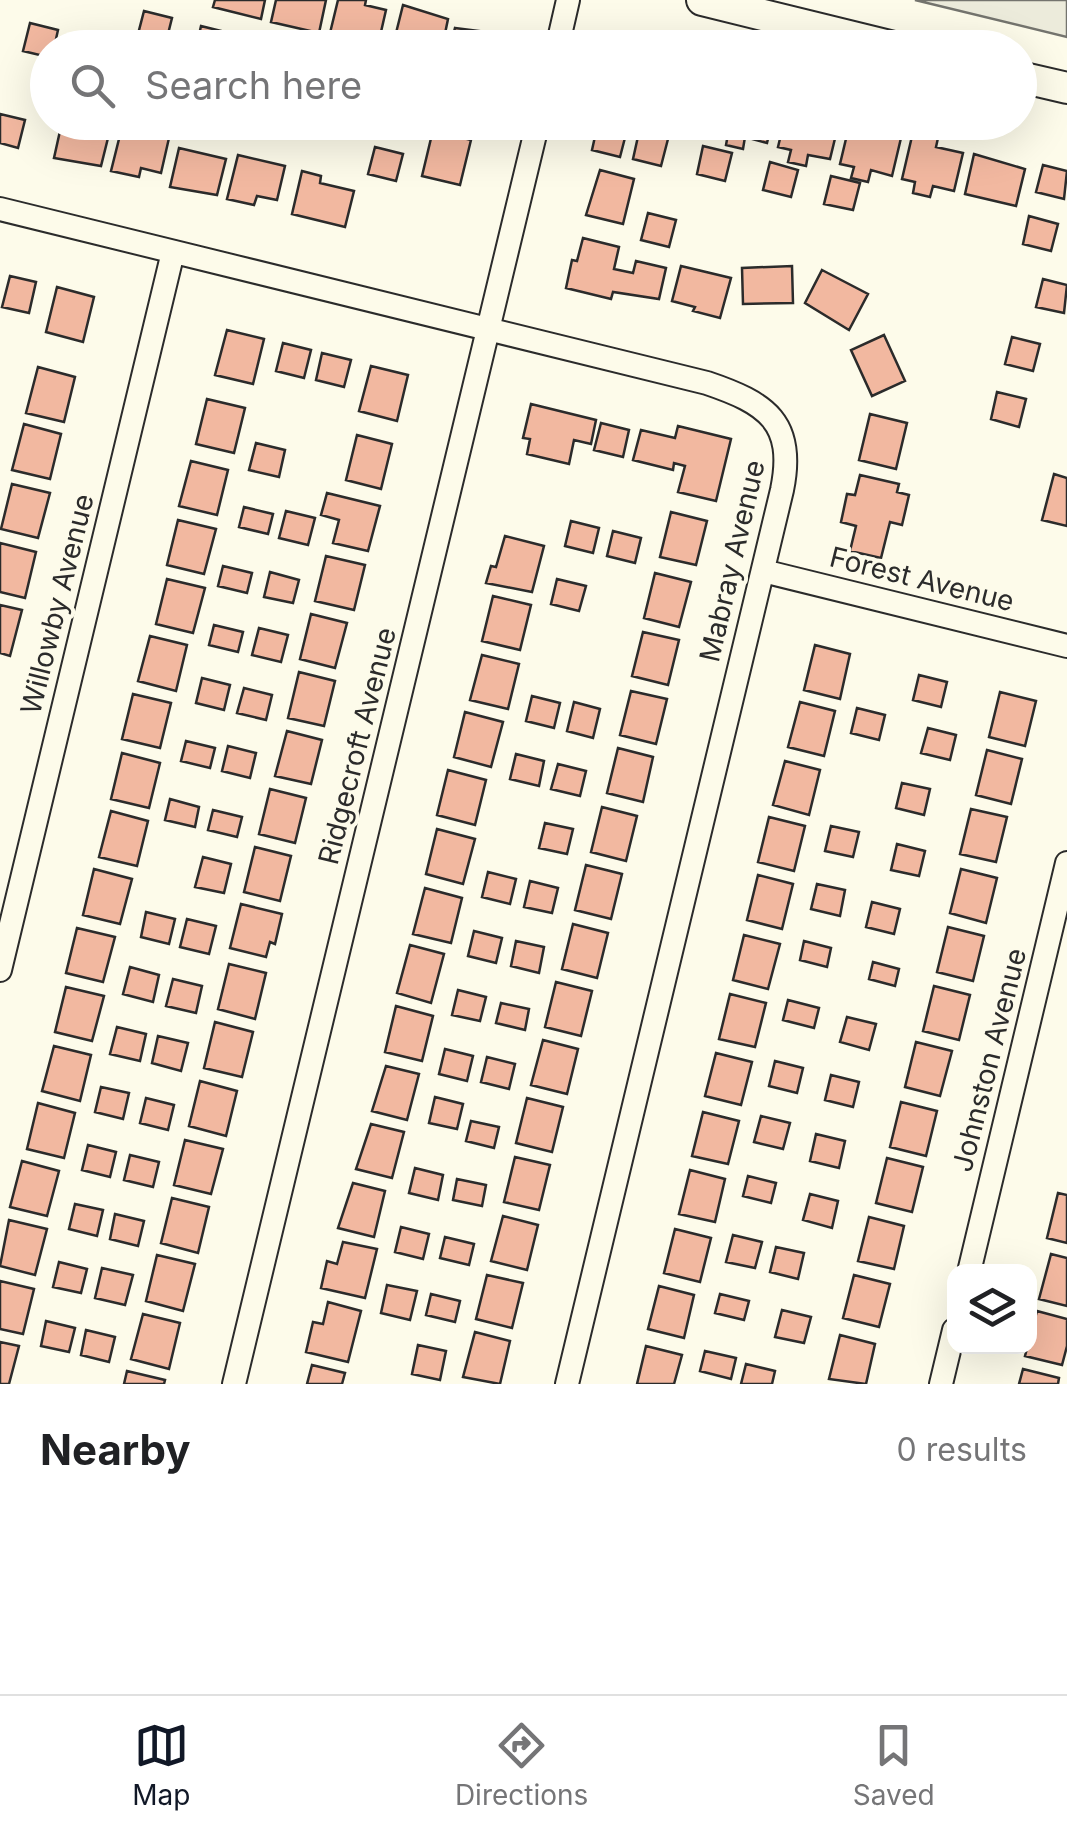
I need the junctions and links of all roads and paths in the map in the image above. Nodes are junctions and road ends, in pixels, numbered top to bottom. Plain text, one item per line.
1 (568, 0) edge
2 (702, 0) edge
3 (561, 30) edge
4 (824, 30) edge
5 (1037, 81) edge
6 (1067, 88) edge
7 (534, 140) edge
8 (0, 209) edge
9 (173, 252) junction
10 (489, 328) junction
11 (763, 571) junction
12 (1067, 646) edge
13 (1067, 863) edge
14 (0, 970) edge
15 (970, 1264) edge
16 (949, 1354) edge
17 (234, 1384) edge
18 (567, 1384) edge
19 (942, 1384) edge

1 - 3 street
2 - 4 street
5 - 6 street
7 - 10 street, Ridgecroft Avenue
8 - 9 street, Mabray Avenue
9 - 10 street, Mabray Avenue
9 - 14 street, Willowby Avenue
10 - 11 street, Mabray Avenue
10 - 17 street, Ridgecroft Avenue
11 - 12 street, Forest Avenue
11 - 18 street, Mabray Avenue
13 - 15 street, Johnston Avenue
16 - 19 street

